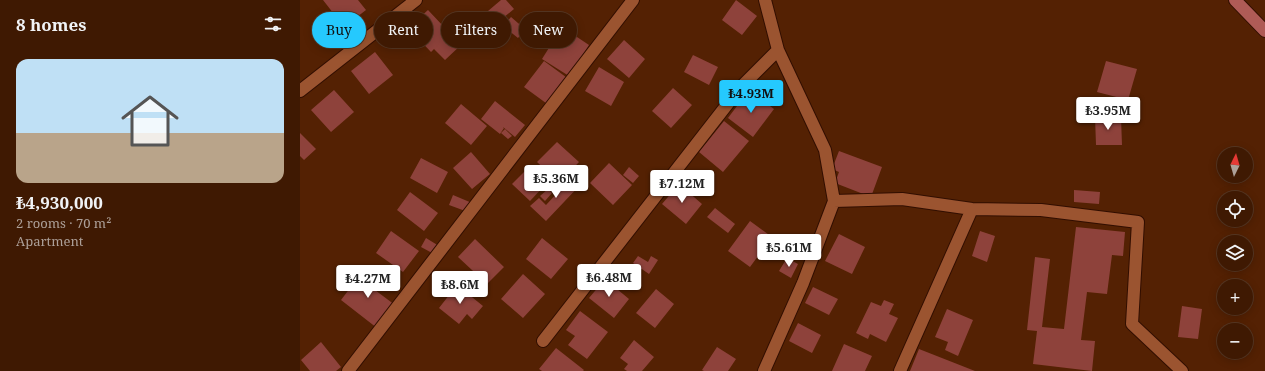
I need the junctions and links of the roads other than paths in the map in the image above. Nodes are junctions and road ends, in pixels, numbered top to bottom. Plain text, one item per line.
1 (416, 0) edge
2 (633, 0) edge
3 (765, 0) edge
4 (1235, 0) edge
5 (1265, 31) edge
6 (778, 50) junction
7 (300, 91) edge
8 (834, 201) junction
9 (972, 209) junction
10 (543, 341) dead end
11 (348, 371) edge
12 (764, 371) edge
13 (900, 371) edge
14 (1182, 371) edge

1 - 7 street
2 - 11 street
3 - 6 street
4 - 5 street
6 - 8 street
6 - 10 street
8 - 9 street
8 - 12 street
9 - 13 street
9 - 14 street

